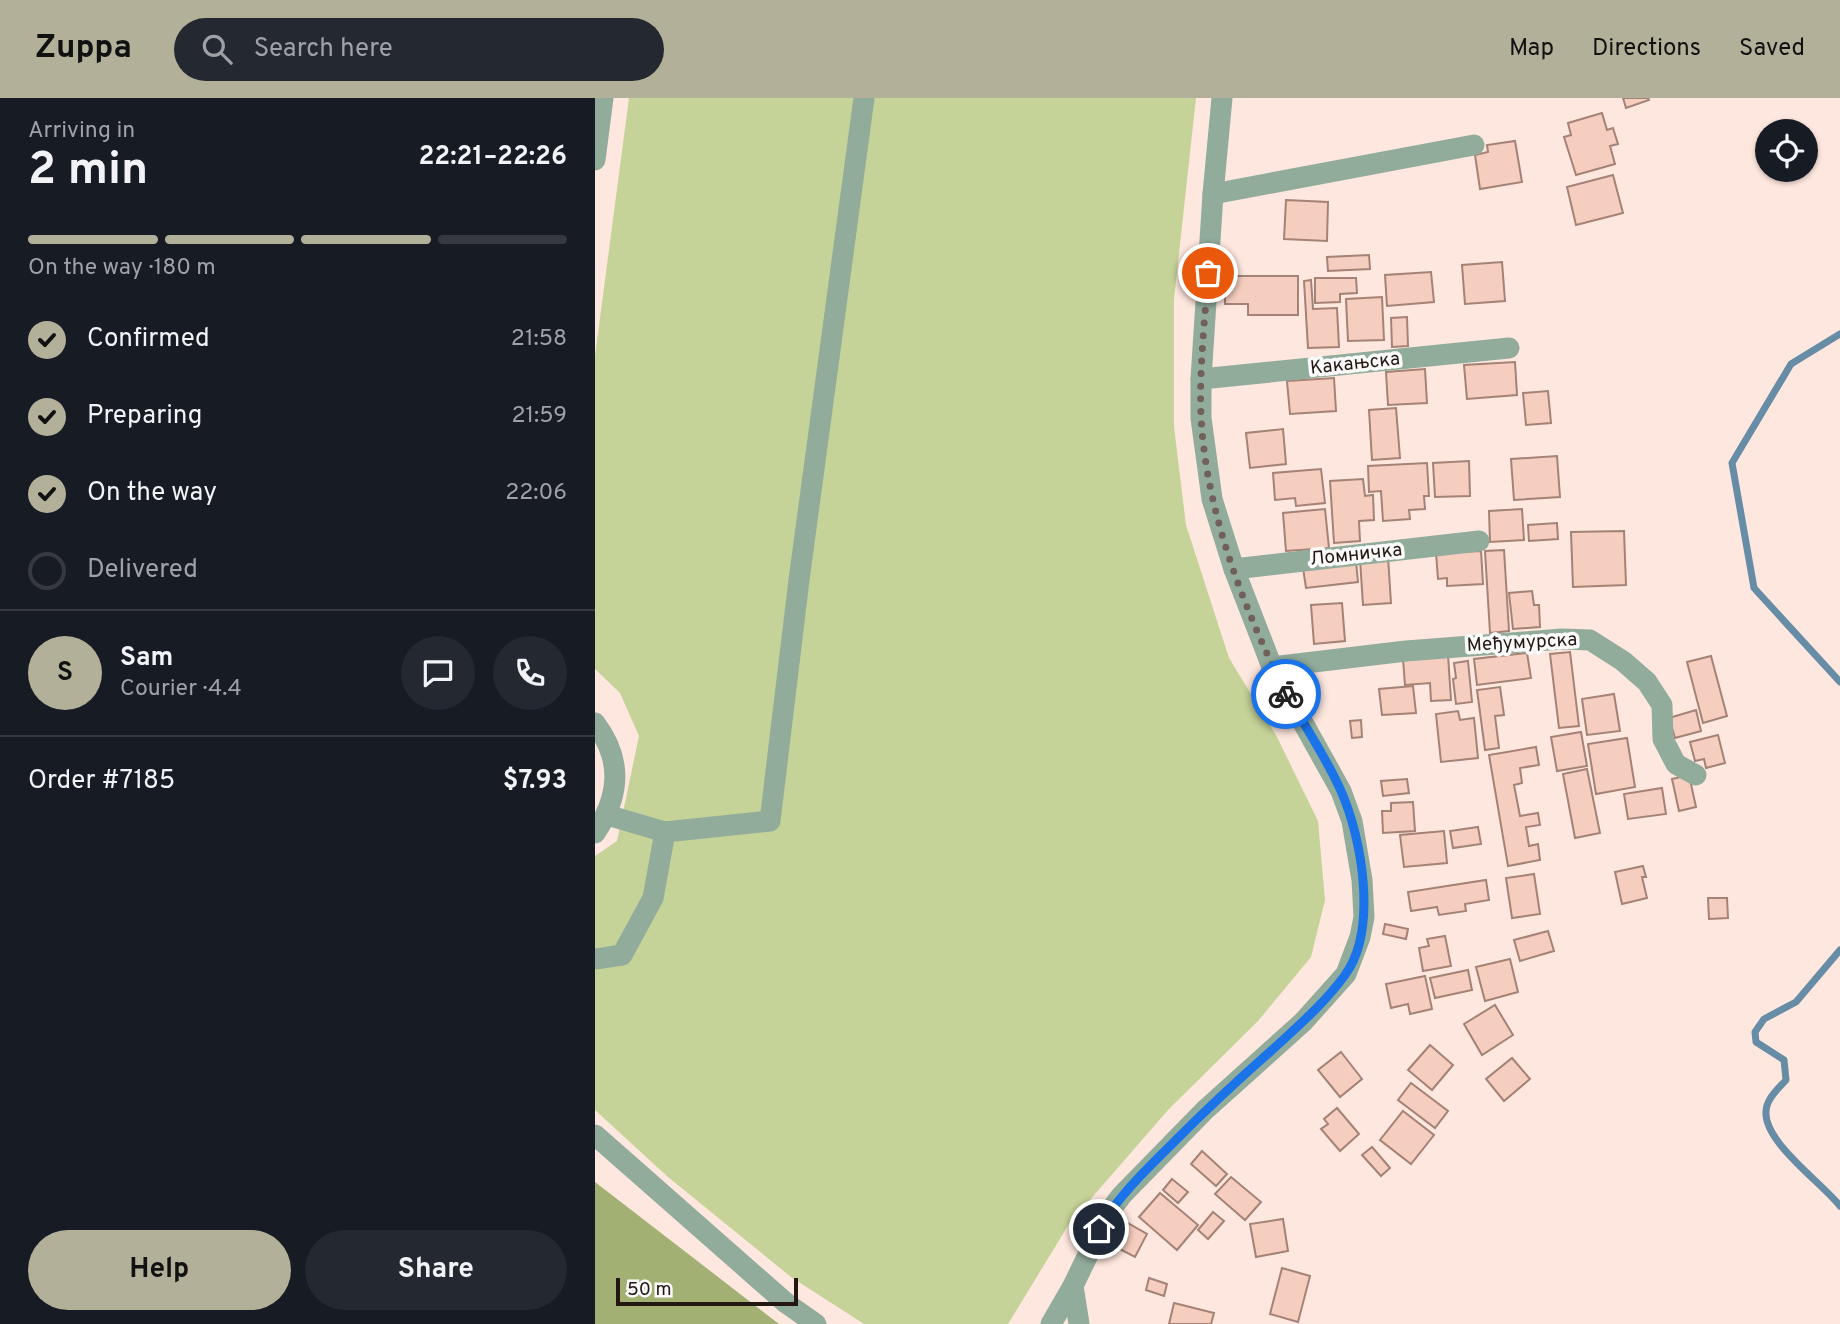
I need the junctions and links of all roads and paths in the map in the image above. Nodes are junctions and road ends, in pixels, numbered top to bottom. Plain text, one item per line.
1 (603, 98) edge
2 (864, 98) edge
3 (1222, 98) edge
4 (1474, 145) dead end
5 (595, 160) edge
6 (1213, 194) junction
7 (1509, 348) dead end
8 (1201, 379) junction
9 (1479, 541) dead end
10 (1234, 569) junction
11 (1272, 667) junction
12 (595, 723) edge
13 (1696, 775) dead end
14 (601, 824) edge
15 (665, 832) junction
16 (595, 959) edge
17 (595, 1135) edge
18 (1073, 1286) junction
19 (815, 1324) edge
20 (1051, 1324) edge
21 (1079, 1324) edge

1 - 5 street
2 - 15 street
3 - 6 street
4 - 6 street
6 - 8 street
7 - 8 street, Какањска
8 - 10 street
9 - 10 street, Ломничка
10 - 11 street
11 - 13 street, Међумурска
11 - 18 street
12 - 14 street
14 - 15 street
15 - 16 street
17 - 19 street
18 - 20 street
18 - 21 street

